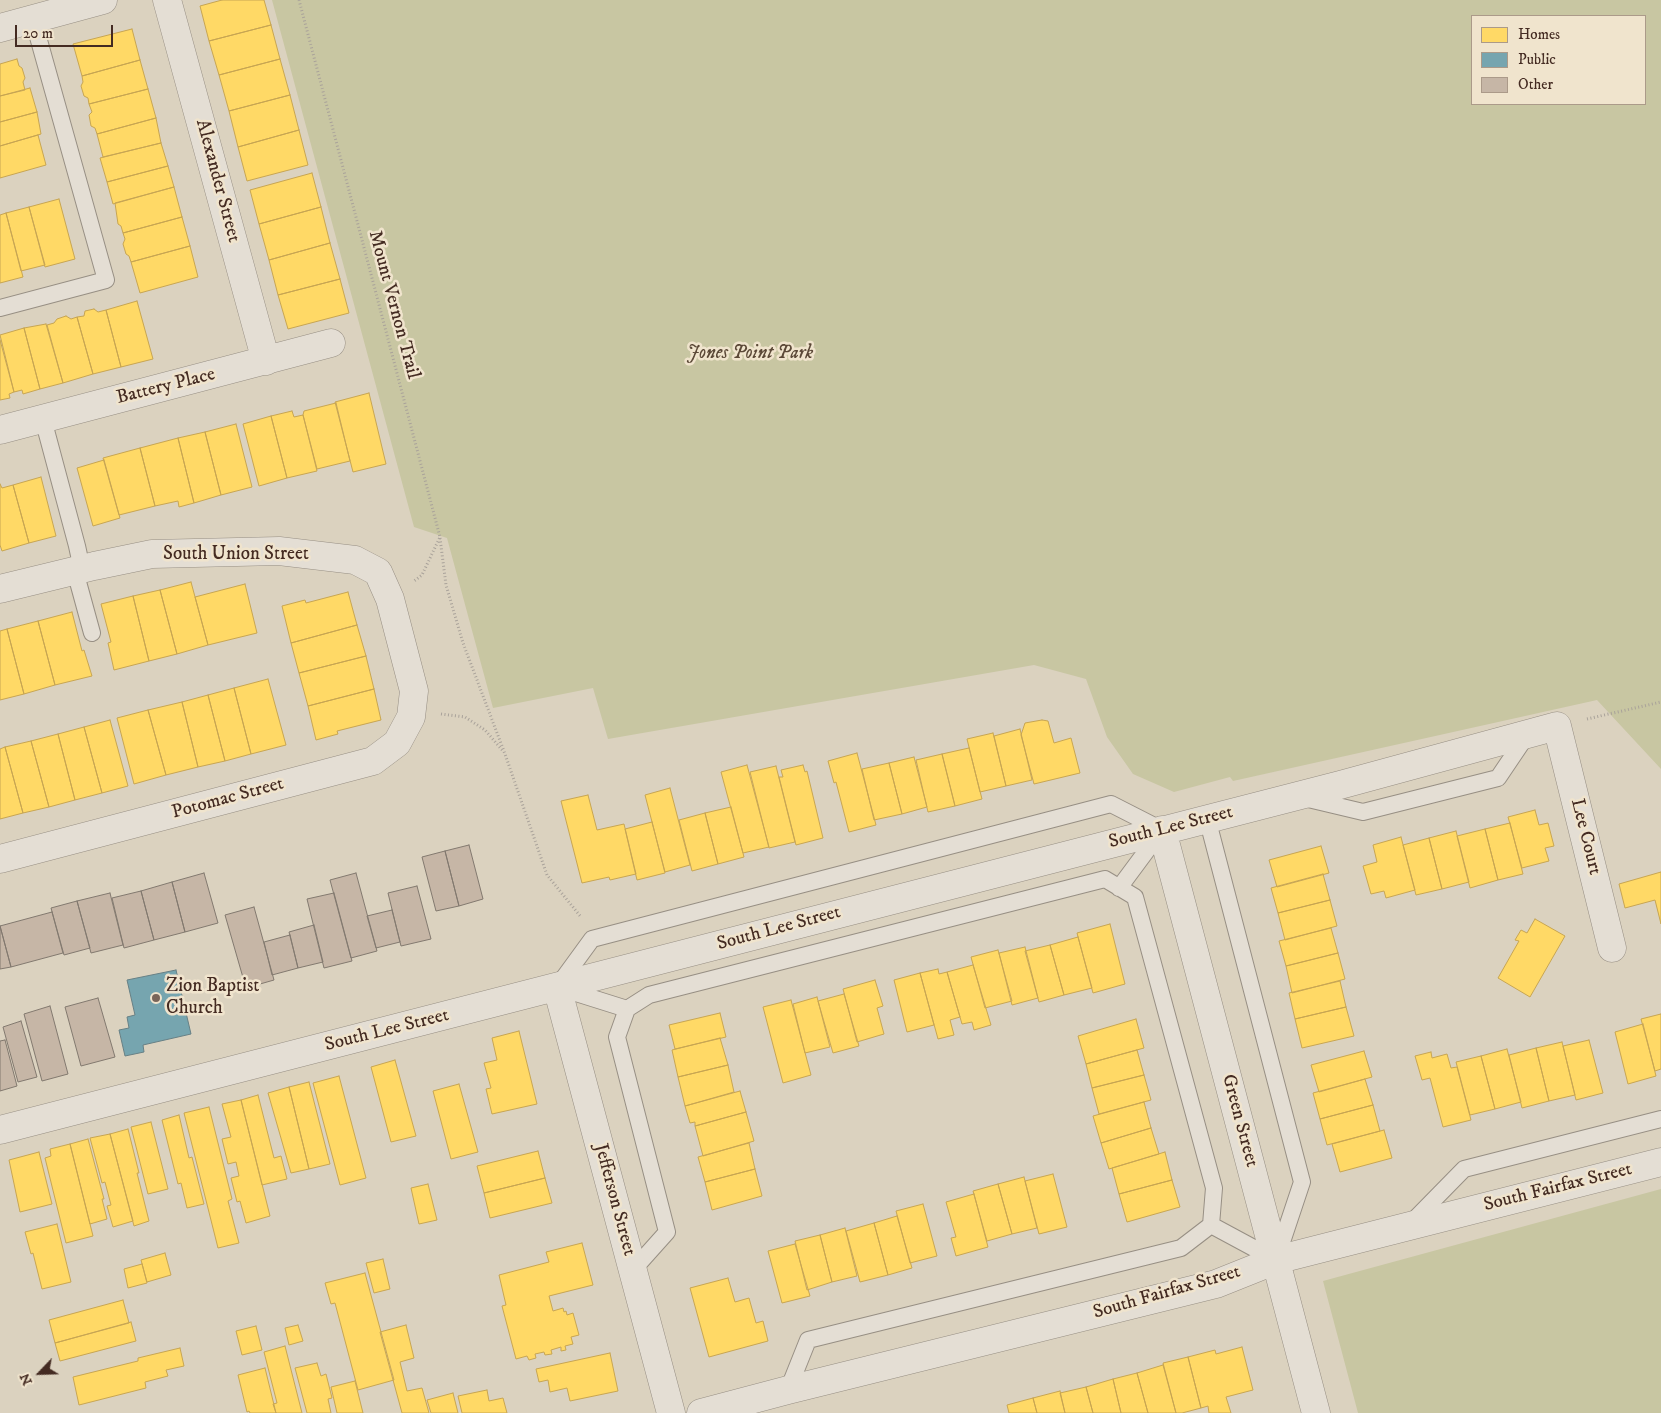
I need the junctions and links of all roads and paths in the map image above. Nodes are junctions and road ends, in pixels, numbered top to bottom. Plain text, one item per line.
1 (103, 0) edge
2 (167, 0) edge
3 (299, 0) edge
4 (33, 19) junction
5 (0, 28) edge
6 (0, 308) edge
7 (331, 343) dead end
8 (266, 361) junction
9 (43, 419) junction
10 (0, 430) edge
11 (440, 537) junction
12 (78, 570) junction
13 (0, 589) edge
14 (390, 599) junction
15 (92, 633) dead end
16 (1661, 702) edge
17 (412, 704) junction
18 (1558, 726) junction
19 (505, 754) junction
20 (1207, 818) junction
21 (1162, 830) junction
22 (0, 859) edge
23 (1119, 888) junction
24 (582, 918) dead end
25 (1612, 948) dead end
26 (558, 987) junction
27 (627, 1009) junction
28 (1661, 1119) edge
29 (0, 1130) edge
30 (1661, 1162) edge
31 (1211, 1224) junction
32 (1408, 1226) junction
33 (1276, 1260) junction
34 (633, 1270) junction
35 (788, 1390) junction
36 (671, 1413) edge
37 (701, 1413) edge
38 (1316, 1413) edge

1 - 4 street
2 - 8 street, Alexander Street
3 - 11 path, Mount Vernon Trail
4 - 5 street
4 - 6 lane
7 - 8 street, Battery Place
8 - 9 street, Battery Place
9 - 10 street, Battery Place
9 - 12 lane
11 - 14 path
11 - 19 path, Mount Vernon Trail
12 - 13 street, South Union Street
12 - 14 street, South Union Street
12 - 15 lane
14 - 17 street, South Union Street
16 - 18 path
17 - 19 path
17 - 22 street, Potomac Street
18 - 20 street, South Lee Street
18 - 25 street, Lee Court
19 - 24 path, Mount Vernon Trail
20 - 21 street, South Lee Street
20 - 33 lane
21 - 23 lane
21 - 26 street, South Lee Street
21 - 26 lane
21 - 33 street, Green Street
23 - 27 lane
23 - 31 lane
26 - 27 lane
26 - 29 street, South Lee Street
26 - 34 street, Jefferson Street
27 - 34 lane
28 - 32 lane
30 - 32 street, South Fairfax Street
31 - 33 lane
31 - 35 lane
32 - 33 street, South Fairfax Street
33 - 35 street, South Fairfax Street
33 - 38 street, Green Street
34 - 36 street, Jefferson Street
35 - 37 street, South Fairfax Street

